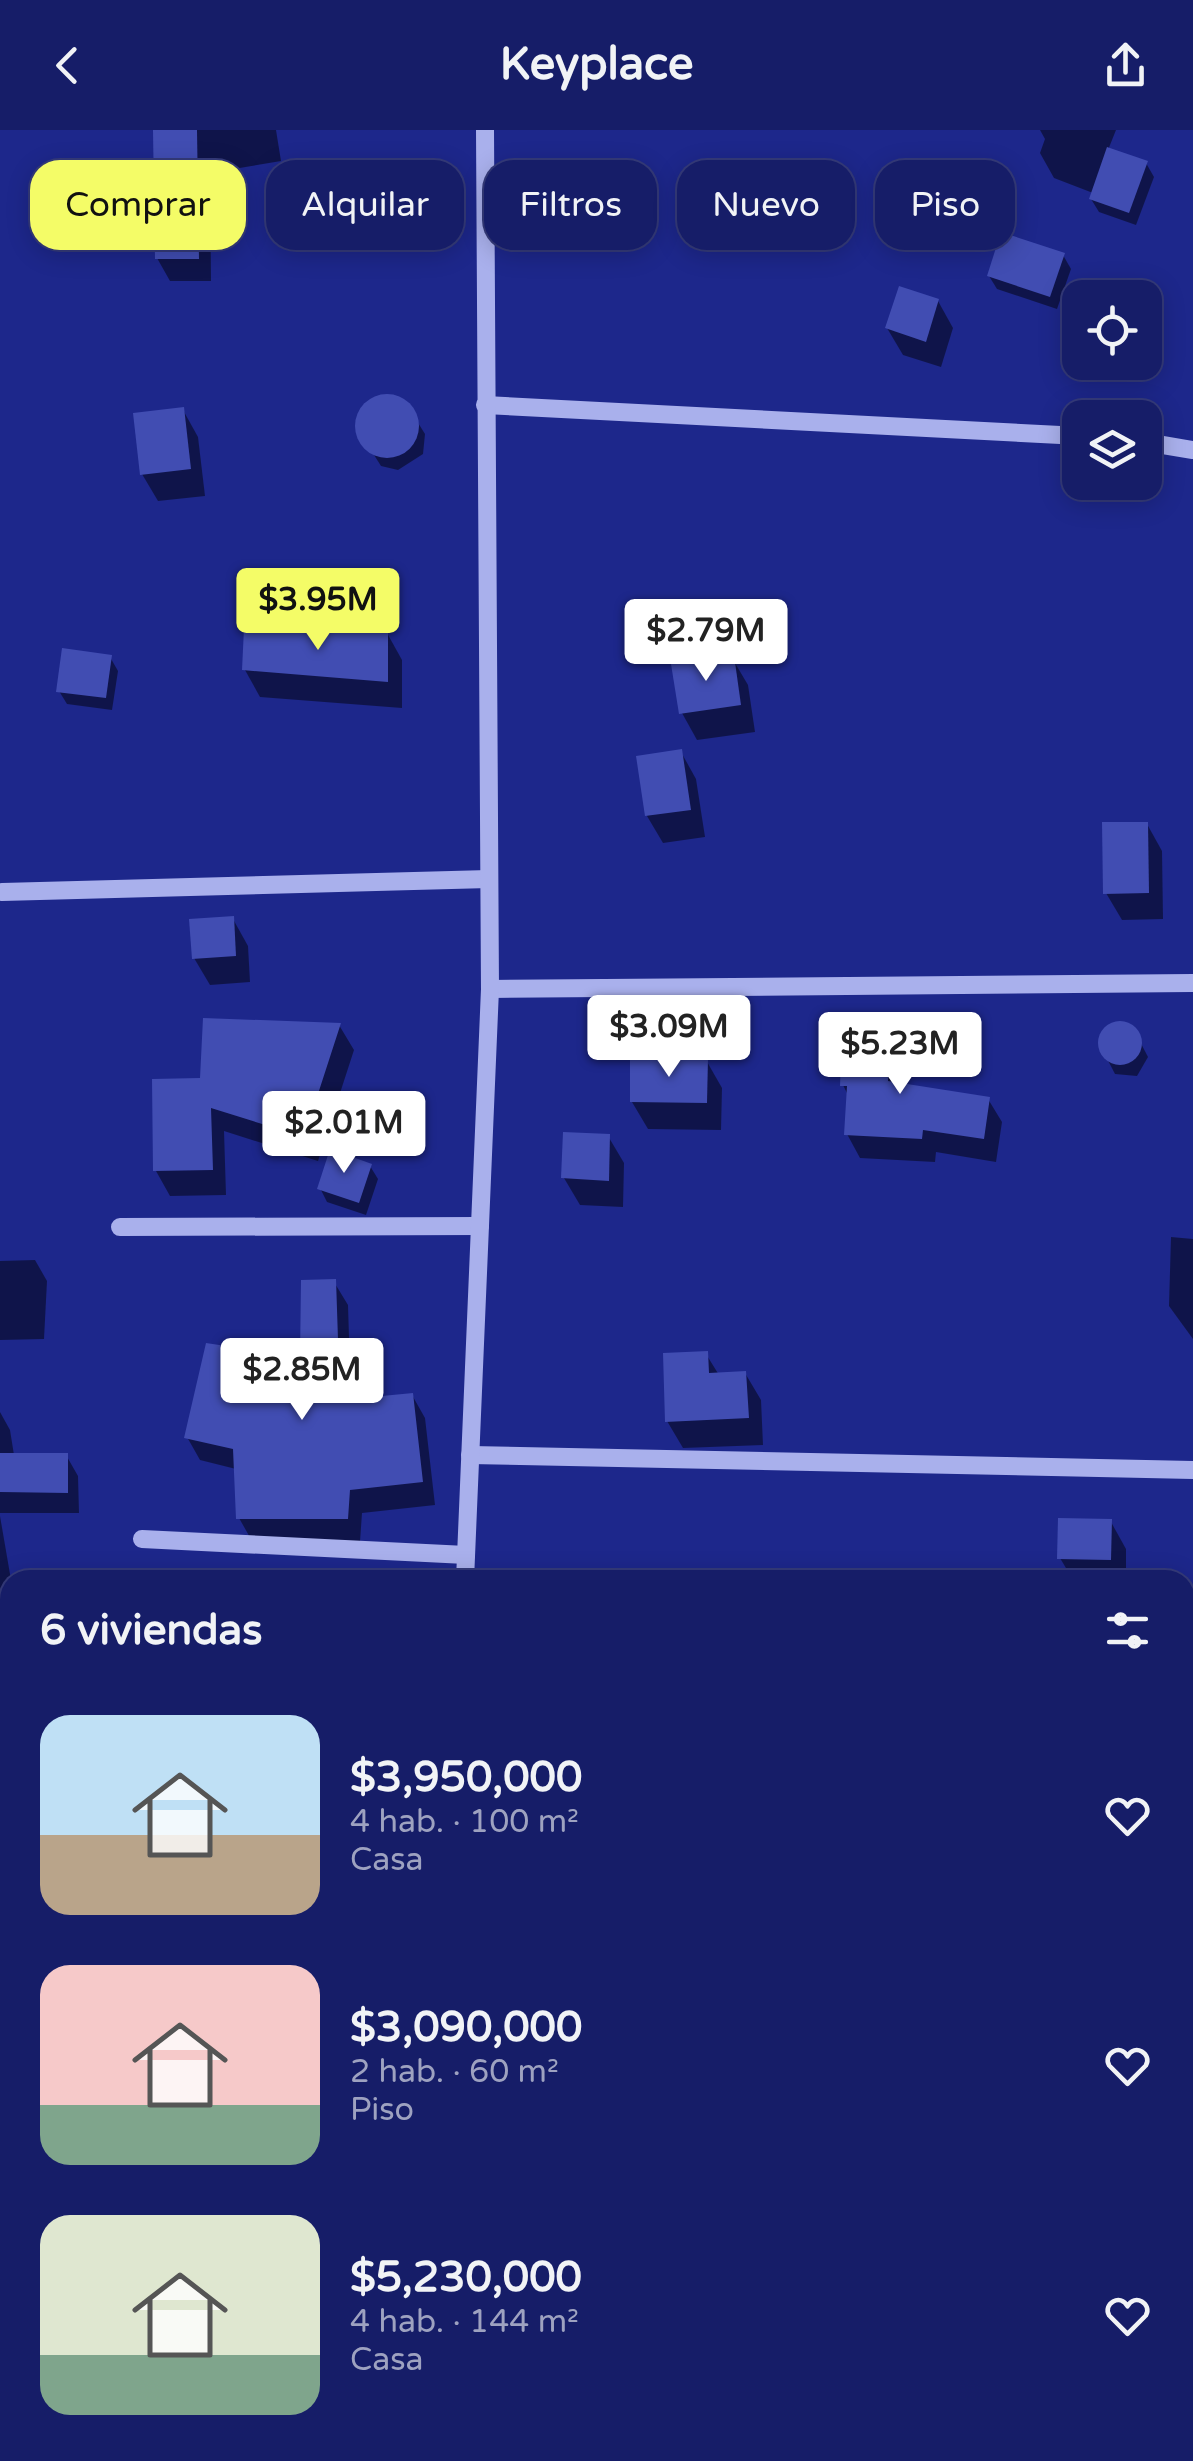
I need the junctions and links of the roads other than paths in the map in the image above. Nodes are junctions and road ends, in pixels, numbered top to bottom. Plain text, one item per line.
1 (485, 130) edge
2 (485, 405) junction
3 (1062, 435) edge
4 (1162, 445) edge
5 (1193, 450) edge
6 (489, 879) junction
7 (2, 892) edge
8 (1193, 983) edge
9 (490, 988) junction
10 (480, 1226) junction
11 (120, 1228) dead end
12 (470, 1455) junction
13 (1193, 1470) edge
14 (142, 1538) dead end
15 (466, 1555) junction
16 (465, 1570) edge

1 - 2 street
2 - 3 street
2 - 6 street
4 - 5 street
6 - 7 street
6 - 9 street
8 - 9 street
9 - 10 street
10 - 11 street
10 - 12 street
12 - 13 street
12 - 15 street
14 - 15 street
15 - 16 street

